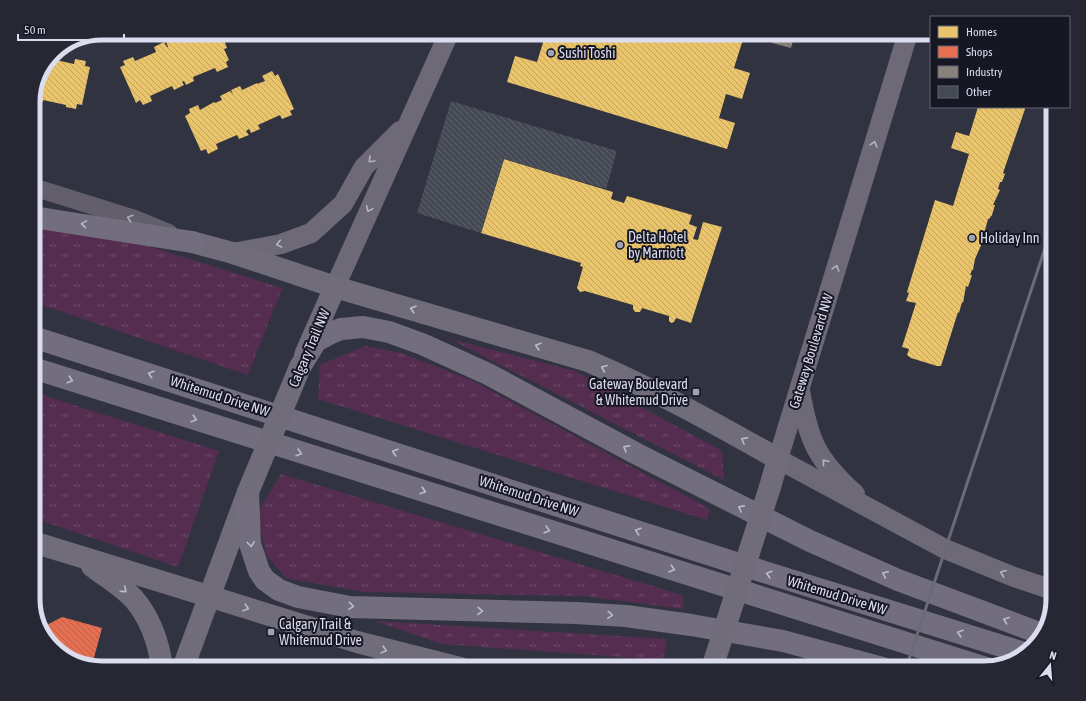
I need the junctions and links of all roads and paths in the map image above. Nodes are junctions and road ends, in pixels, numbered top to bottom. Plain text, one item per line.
1 (446, 40) edge
2 (906, 40) edge
3 (408, 123) junction
4 (40, 189) edge
5 (40, 217) edge
6 (192, 242) junction
7 (233, 253) junction
8 (335, 287) junction
9 (40, 339) edge
10 (300, 367) junction
11 (40, 370) edge
12 (800, 386) junction
13 (778, 459) junction
14 (248, 492) junction
15 (921, 538) junction
16 (40, 544) edge
17 (82, 558) junction
18 (1046, 588) edge
19 (209, 596) junction
20 (1037, 632) edge
21 (1018, 651) edge
22 (160, 661) edge
23 (186, 661) edge
24 (432, 661) edge
25 (715, 661) edge
26 (857, 661) edge
27 (964, 661) edge

1 - 3 main road, Calgary Trail NW
12 -> 2 main road, Gateway Boulevard NW
3 -> 7 main road
3 -> 8 main road, Calgary Trail NW
6 -> 4 street
6 -> 5 highway
6 - 7 highway
7 - 8 highway
8 - 10 highway, Calgary Trail NW
13 -> 8 highway
21 -> 9 highway, Whitemud Drive NW
10 - 14 highway, Calgary Trail NW, bridge
20 -> 10 highway
11 -> 27 highway, Whitemud Drive NW
12 - 13 main road, Gateway Boulevard NW
15 -> 12 main road
13 - 15 main road
13 - 25 highway, Gateway Boulevard NW, bridge
14 - 19 highway, Calgary Trail NW
14 -> 26 highway
18 -> 15 main road
16 - 17 highway
17 - 19 highway
17 -> 22 highway
19 - 23 highway, Calgary Trail NW
19 -> 24 highway

